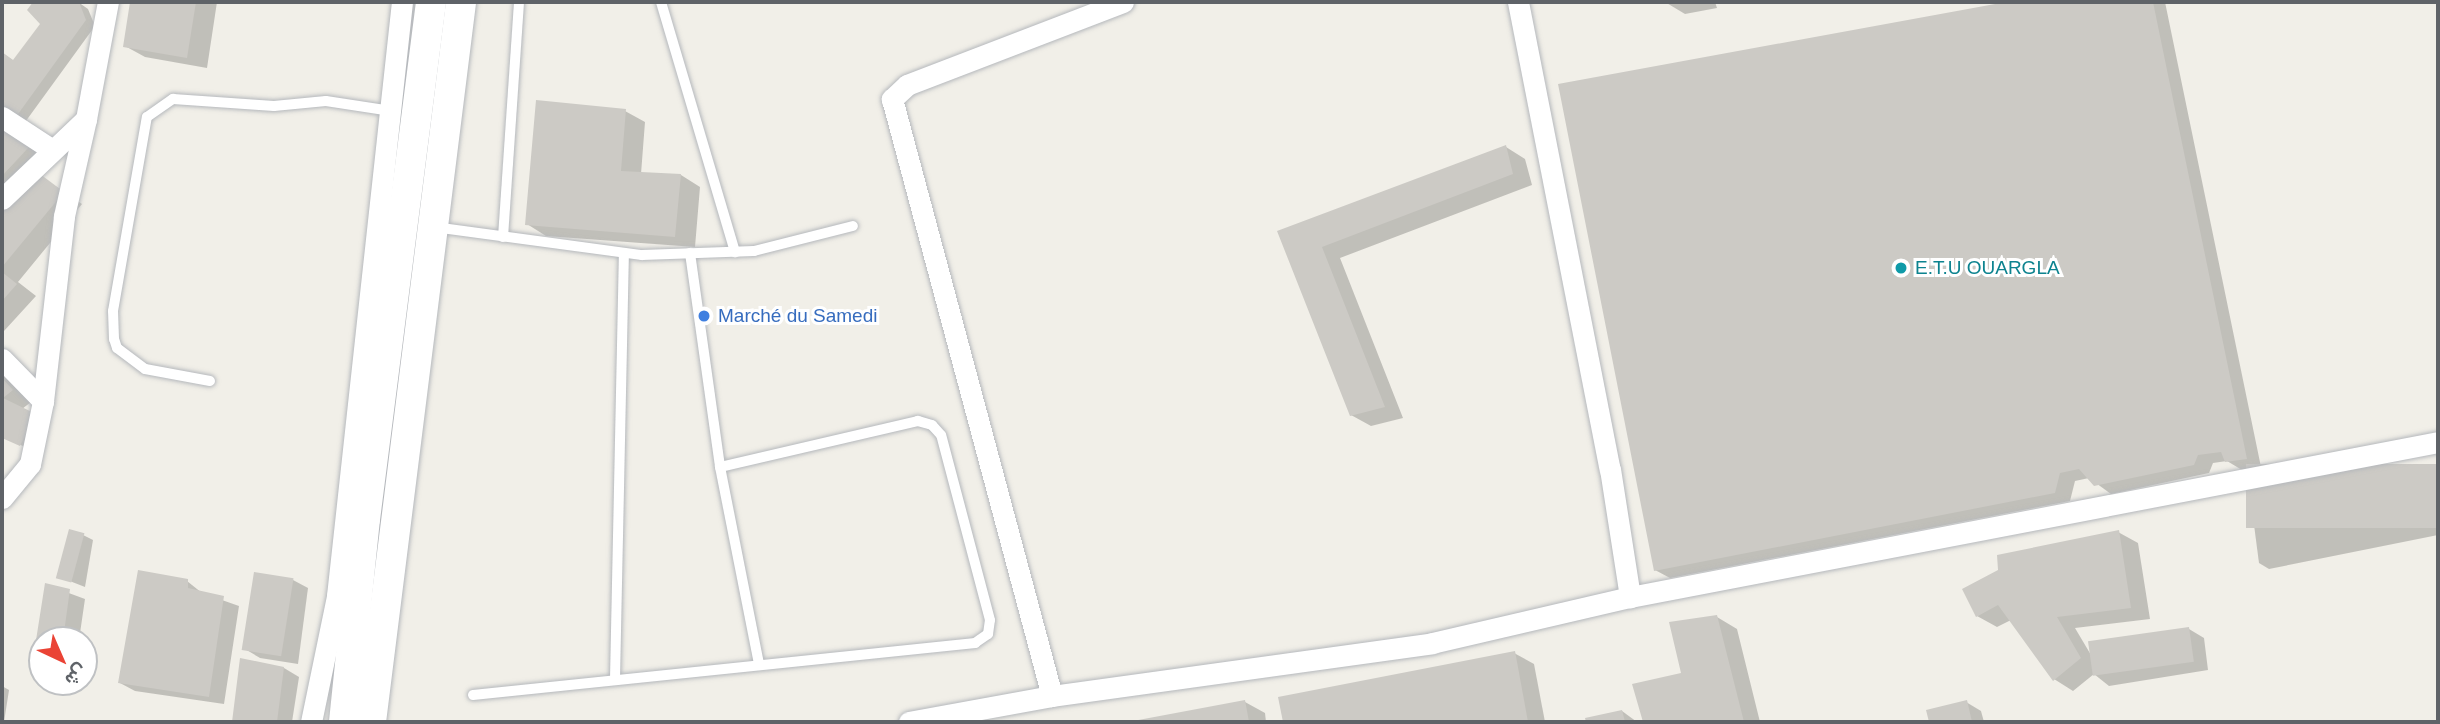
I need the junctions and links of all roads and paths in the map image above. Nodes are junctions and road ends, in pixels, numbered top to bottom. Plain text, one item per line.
1 (108, 2) edge
2 (402, 2) edge
3 (431, 2) edge
4 (461, 2) edge
5 (519, 2) edge
6 (661, 2) edge
7 (1123, 2) edge
8 (1518, 2) edge
9 (403, 113) junction
10 (2, 117) edge
11 (86, 119) junction
12 (445, 119) junction
13 (51, 149) junction
14 (2, 200) edge
15 (853, 226) dead end
16 (431, 227) junction
17 (503, 237) junction
18 (735, 252) junction
19 (624, 253) junction
20 (690, 253) junction
21 (400, 264) junction
22 (2, 359) edge
23 (210, 381) dead end
24 (43, 401) junction
25 (2438, 442) edge
26 (720, 467) junction
27 (2, 498) edge
28 (377, 559) junction
29 (1629, 597) junction
30 (348, 598) junction
31 (759, 664) junction
32 (615, 680) junction
33 (473, 695) dead end
34 (1052, 696) junction
35 (312, 722) edge
36 (344, 722) edge
37 (371, 722) edge
38 (909, 722) edge

1 - 11 street
2 - 9 street
3 - 9 street
4 - 12 street
5 - 17 lane
6 - 18 lane
7 - 34 street
8 - 29 street
9 - 12 street
9 - 21 street
9 - 23 lane
10 - 13 street
11 - 13 street
11 - 24 street
12 - 16 street
13 - 14 street
15 - 18 lane
16 - 17 lane
16 - 21 street
17 - 19 lane
18 - 20 lane
19 - 20 lane
19 - 32 lane
20 - 26 lane
21 - 28 street
21 - 30 street
22 - 24 street
24 - 27 street
25 - 29 street
26 - 31 lane
26 - 31 lane
28 - 30 street
28 - 37 street
29 - 34 street
30 - 35 street
30 - 36 street
31 - 32 lane
32 - 33 lane
34 - 38 street

